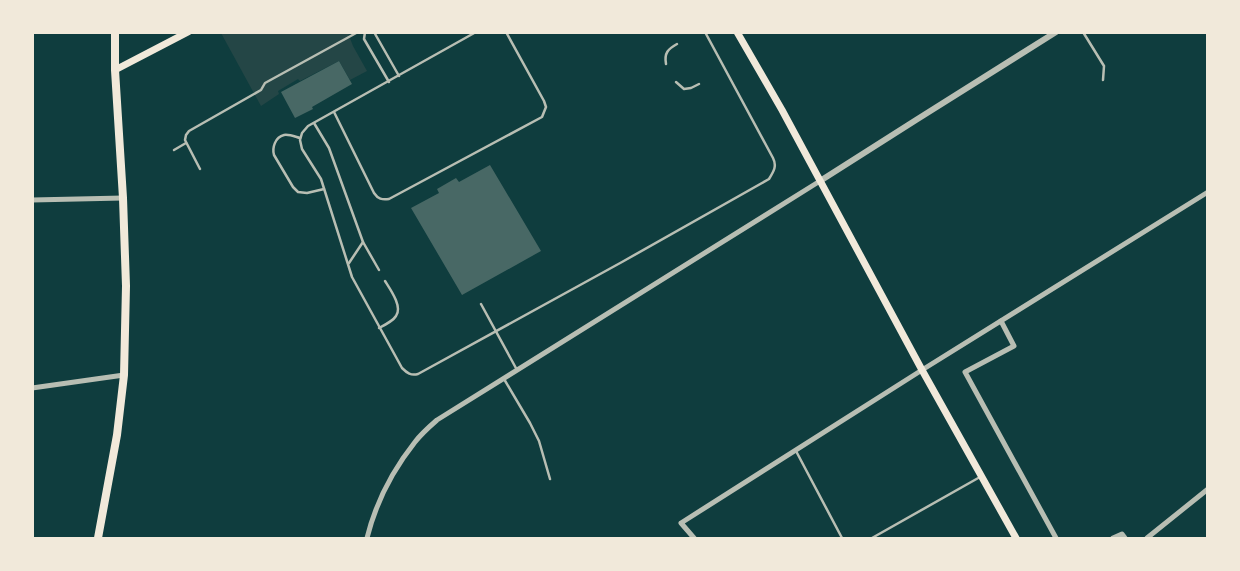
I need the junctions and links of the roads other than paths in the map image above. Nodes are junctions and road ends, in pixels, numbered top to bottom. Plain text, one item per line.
1 (115, 32) edge
2 (188, 32) edge
3 (358, 32) edge
4 (365, 32) edge
5 (374, 32) edge
6 (476, 32) edge
7 (506, 32) edge
8 (705, 32) edge
9 (738, 32) edge
10 (1056, 32) edge
11 (1083, 32) edge
12 (677, 44) dead end
13 (666, 64) dead end
14 (115, 70) junction
15 (399, 76) junction
16 (1103, 80) dead end
17 (389, 82) junction
18 (676, 82) dead end
19 (699, 84) dead end
20 (334, 112) junction
21 (314, 123) junction
22 (300, 138) junction
23 (186, 143) junction
24 (174, 150) dead end
25 (200, 169) dead end
26 (820, 181) junction
27 (324, 189) junction
28 (1208, 192) edge
29 (123, 198) junction
30 (32, 200) edge
31 (363, 242) junction
32 (348, 264) junction
33 (379, 270) dead end
34 (385, 281) dead end
35 (481, 304) dead end
36 (1001, 321) junction
37 (379, 328) junction
38 (496, 331) junction
39 (517, 370) junction
40 (922, 370) junction
41 (124, 375) junction
42 (504, 378) junction
43 (32, 388) edge
44 (796, 450) junction
45 (981, 476) junction
46 (550, 479) dead end
47 (1208, 489) edge
48 (98, 538) edge
49 (367, 538) edge
50 (694, 538) edge
51 (842, 538) edge
52 (872, 538) edge
53 (1016, 538) edge
54 (1056, 538) edge
55 (1113, 538) edge
56 (1125, 538) edge
57 (1147, 538) edge

1 - 14 main road
2 - 14 main road
3 - 23 lane
4 - 17 lane
5 - 15 lane
6 - 15 lane
7 - 20 lane
8 - 38 lane
9 - 26 main road
10 - 26 street
11 - 16 lane
12 - 13 lane
14 - 29 main road
15 - 17 lane
17 - 20 lane
18 - 19 lane
20 - 21 lane
21 - 22 lane
21 - 31 lane
22 - 27 lane
22 - 27 lane
23 - 24 lane
23 - 25 lane
26 - 39 street
26 - 40 main road
27 - 32 lane
28 - 36 street
29 - 30 street
29 - 41 main road
31 - 32 lane
31 - 33 lane
32 - 37 lane
34 - 37 lane
35 - 38 lane
36 - 40 street
36 - 54 street
37 - 38 lane
38 - 39 lane
39 - 42 street
40 - 44 street
40 - 45 main road
41 - 43 street
41 - 48 main road
42 - 46 lane
42 - 49 street
44 - 50 street
44 - 51 lane
45 - 52 lane
45 - 53 main road
47 - 57 street
55 - 56 street

